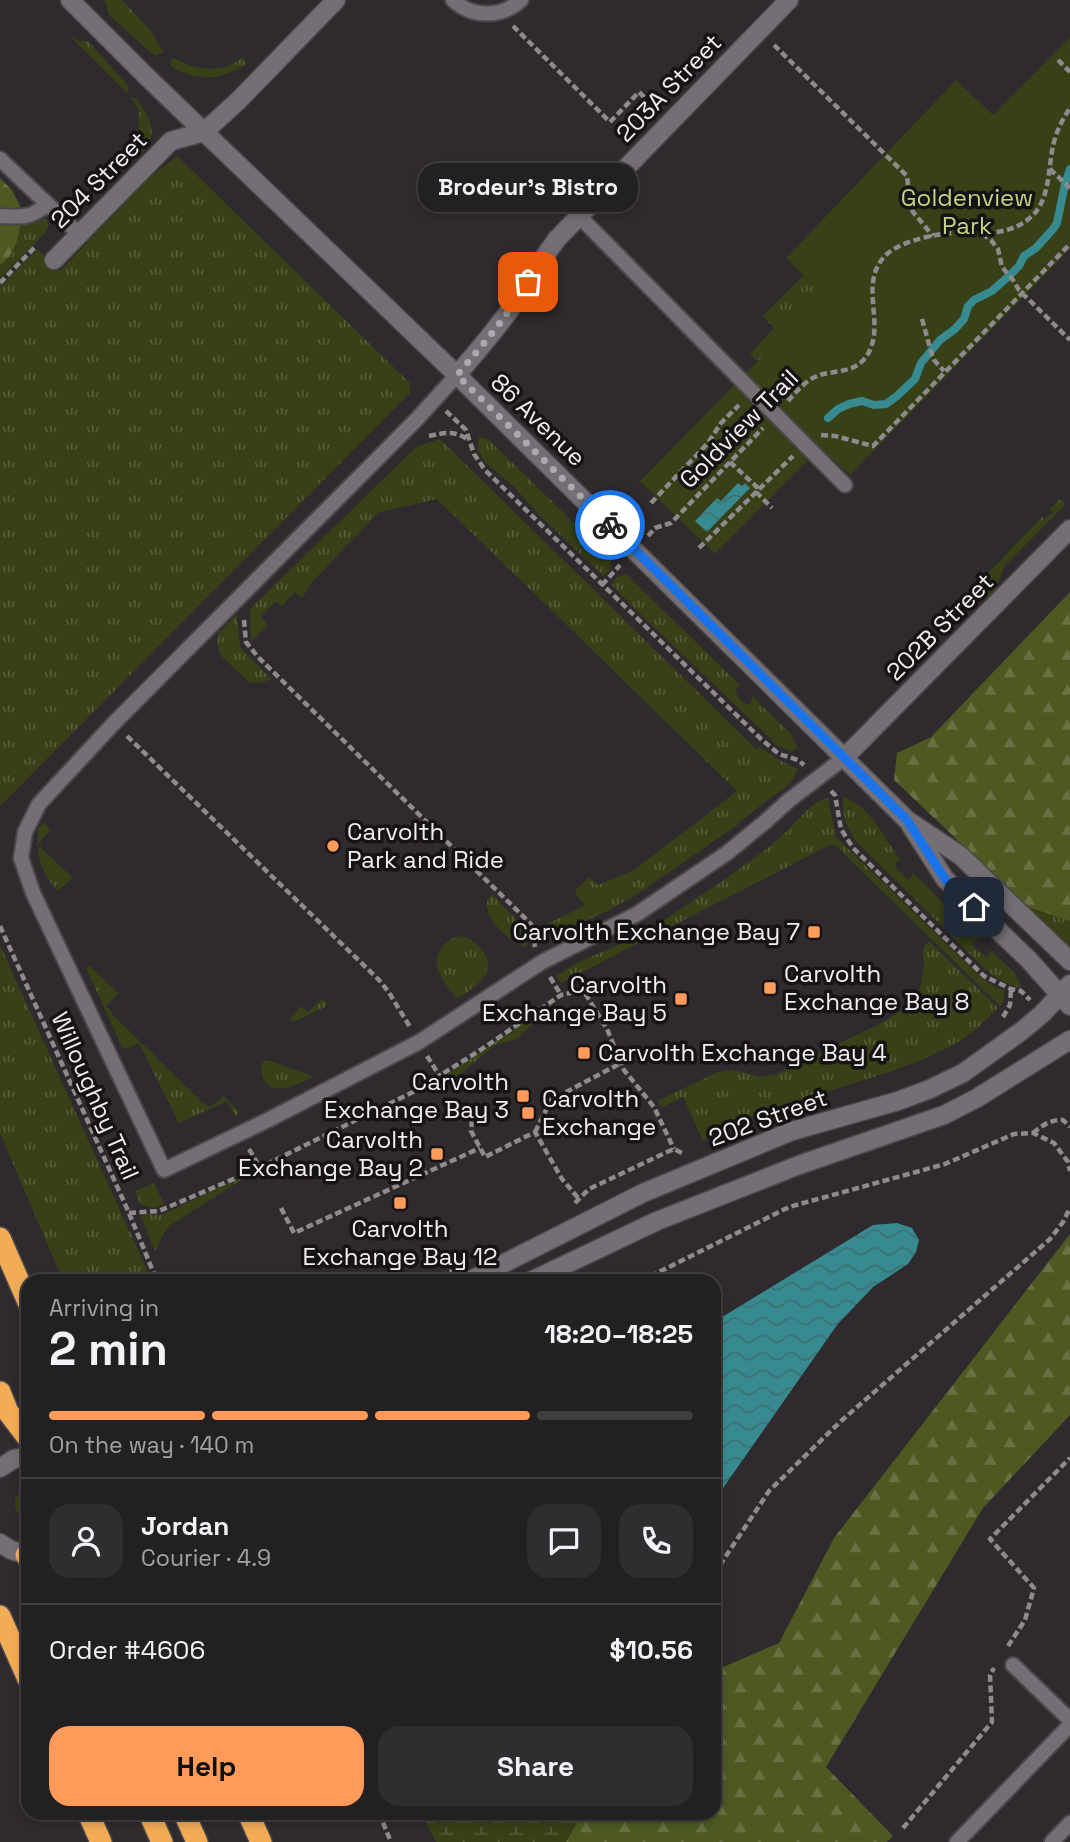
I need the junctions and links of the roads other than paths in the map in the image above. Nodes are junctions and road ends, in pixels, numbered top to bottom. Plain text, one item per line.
1 (70, 0) edge
2 (336, 0) edge
3 (453, 0) edge
4 (521, 0) edge
5 (789, 0) edge
6 (204, 132) junction
7 (0, 159) edge
8 (47, 204) junction
9 (0, 216) edge
10 (579, 216) junction
11 (79, 234) junction
12 (54, 260) dead end
13 (457, 375) junction
14 (845, 485) dead end
15 (1070, 529) edge
16 (844, 758) junction
17 (907, 820) junction
18 (1070, 961) edge
19 (1066, 995) edge
20 (1070, 1040) edge
21 (0, 1238) edge
22 (483, 1274) edge
23 (546, 1274) edge
24 (21, 1286) edge
25 (0, 1392) edge
26 (21, 1429) edge
27 (21, 1457) edge
28 (0, 1468) edge
29 (0, 1543) edge
30 (21, 1554) edge
31 (0, 1616) edge
32 (21, 1663) edge
33 (1013, 1665) dead end
34 (1070, 1723) edge
35 (91, 1820) edge
36 (152, 1820) edge
37 (187, 1820) edge
38 (251, 1820) edge
39 (1070, 1823) edge
40 (101, 1842) edge
41 (162, 1842) edge
42 (197, 1842) edge
43 (261, 1842) edge
44 (957, 1842) edge
45 (1052, 1842) edge

1 - 6 street, 86 Avenue
2 - 6 street, 204 Street
3 - 4 lane
5 - 10 street, 203A Street
6 - 11 street, 204 Street
6 - 13 street, 86 Avenue
7 - 8 lane
8 - 9 lane
8 - 11 lane
10 - 13 street, 203A Street
10 - 14 lane
11 - 12 street, 204 Street
13 - 16 street, 86 Avenue
13 - 16 lane
15 - 16 street, 202B Street
16 - 17 street, 86 Avenue
17 - 18 street, 86 Avenue
17 - 19 street, 86 Avenue
19 - 22 street, 202 Street
20 - 23 street
21 - 24 highway
25 - 26 highway
27 - 28 street
29 - 30 street
31 - 32 highway
33 - 34 lane
34 - 44 lane
35 - 40 highway
36 - 41 highway
37 - 42 highway
38 - 43 highway
39 - 45 lane

